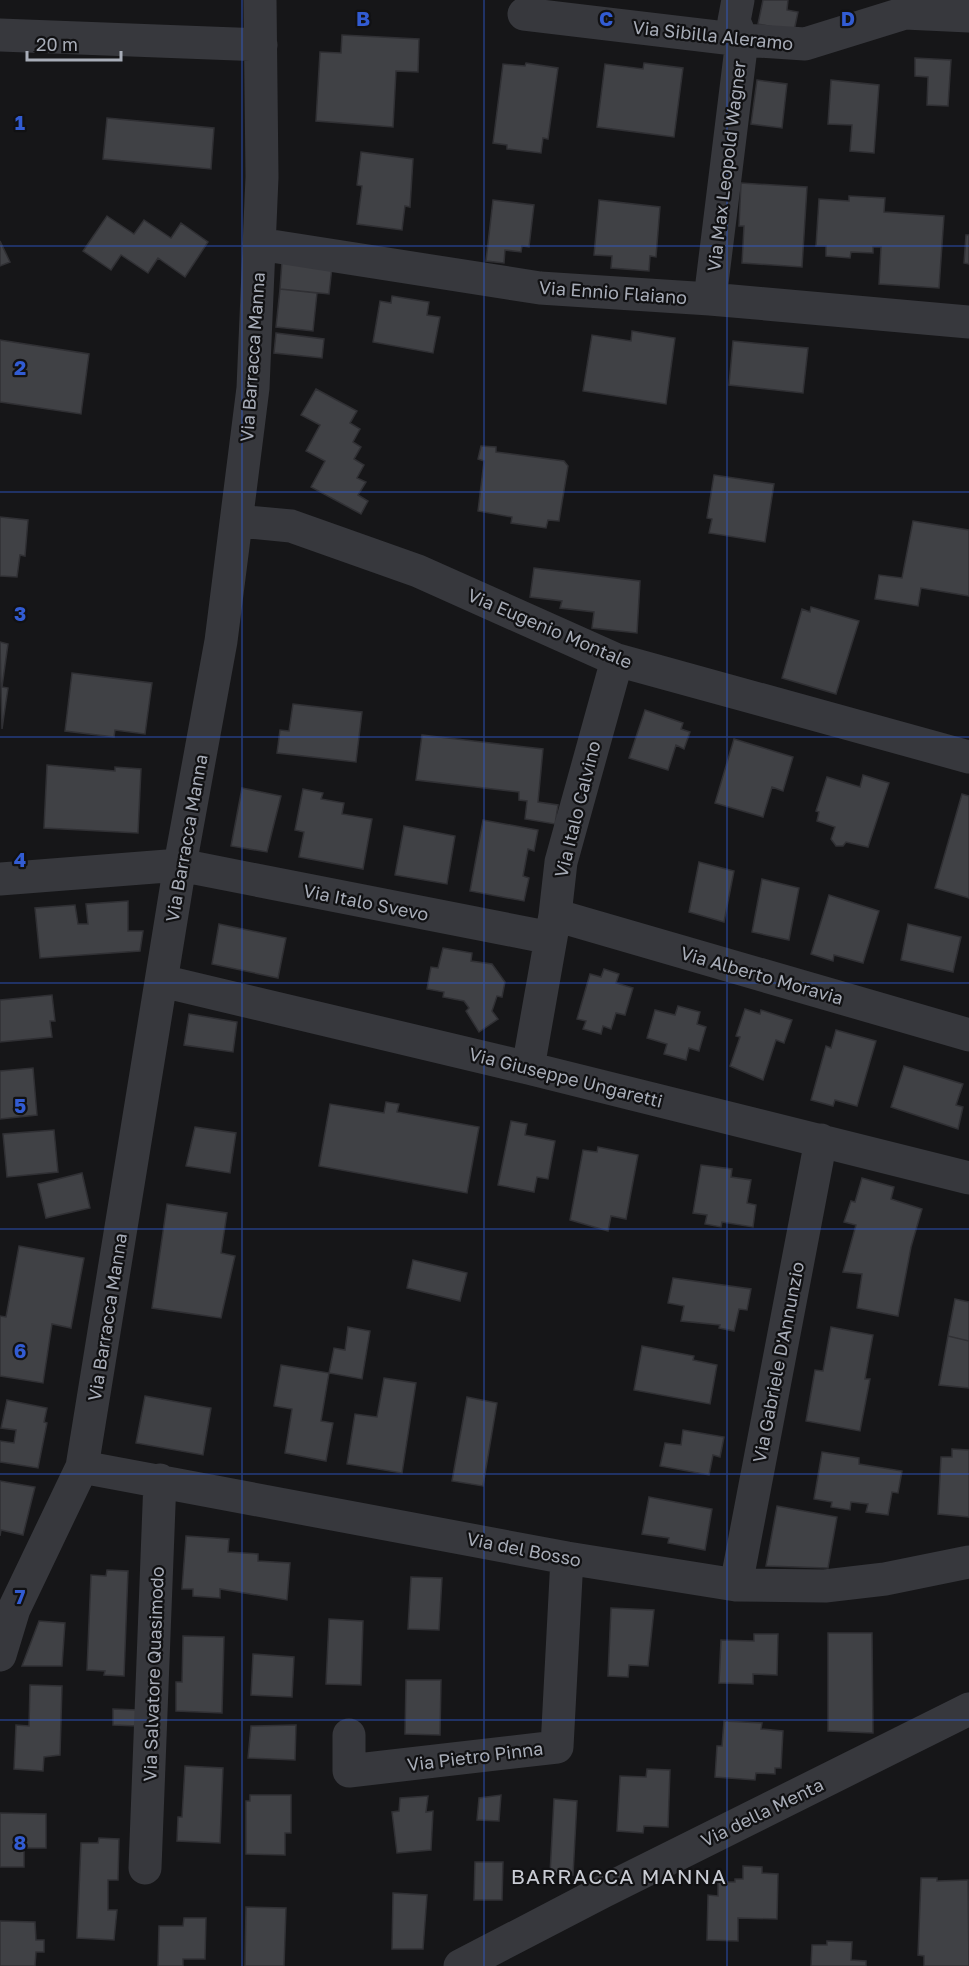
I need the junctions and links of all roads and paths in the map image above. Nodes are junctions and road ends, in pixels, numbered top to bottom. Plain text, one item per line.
1 (261, 0) edge
2 (738, 0) edge
3 (524, 14) dead end
4 (969, 16) edge
5 (0, 34) edge
6 (742, 40) junction
7 (261, 45) junction
8 (259, 244) junction
9 (710, 298) junction
10 (969, 322) edge
11 (238, 521) junction
12 (617, 660) junction
13 (969, 757) edge
14 (180, 865) junction
15 (0, 879) edge
16 (553, 927) junction
17 (162, 981) junction
18 (969, 1035) edge
19 (528, 1068) junction
20 (821, 1140) junction
21 (969, 1178) edge
22 (82, 1467) junction
23 (160, 1480) junction
24 (567, 1558) junction
25 (969, 1562) edge
26 (736, 1585) junction
27 (7, 1610) edge
28 (0, 1655) edge
29 (969, 1709) edge
30 (349, 1735) dead end
31 (145, 1868) dead end
32 (460, 1966) edge

1 - 7 street, Via Barracca Manna
2 - 6 street, Via Max Leopold Wagner
3 - 6 street, Via Sibilla Aleramo
4 - 6 street, Via Sibilla Aleramo
5 - 7 street
6 - 9 street, Via Max Leopold Wagner
7 - 8 street, Via Barracca Manna
8 - 9 street, Via Ennio Flaiano
8 - 11 street, Via Barracca Manna
9 - 10 street, Via Ennio Flaiano
11 - 12 street, Via Eugenio Montale
11 - 14 street, Via Barracca Manna
12 - 13 street, Via Eugenio Montale
12 - 16 street, Via Italo Calvino
14 - 15 street, Via Italo Svevo
14 - 16 street, Via Italo Svevo
14 - 17 street, Via Barracca Manna
16 - 18 street, Via Alberto Moravia
16 - 19 street, Via Italo Calvino
17 - 19 street, Via Giuseppe Ungaretti
17 - 22 street, Via Barracca Manna
19 - 20 street, Via Giuseppe Ungaretti
20 - 21 street, Via Giuseppe Ungaretti
20 - 26 street, Via Gabriele D'Annunzio
22 - 23 street, Via del Bosso
22 - 27 street, Via Barracca Manna
23 - 24 street, Via del Bosso
23 - 31 street, Via Salvatore Quasimodo
24 - 26 street, Via del Bosso
24 - 30 street, Via Pietro Pinna
25 - 26 street, Via del Bosso
27 - 28 street, Via Barracca Manna
29 - 32 street, Via della Menta

